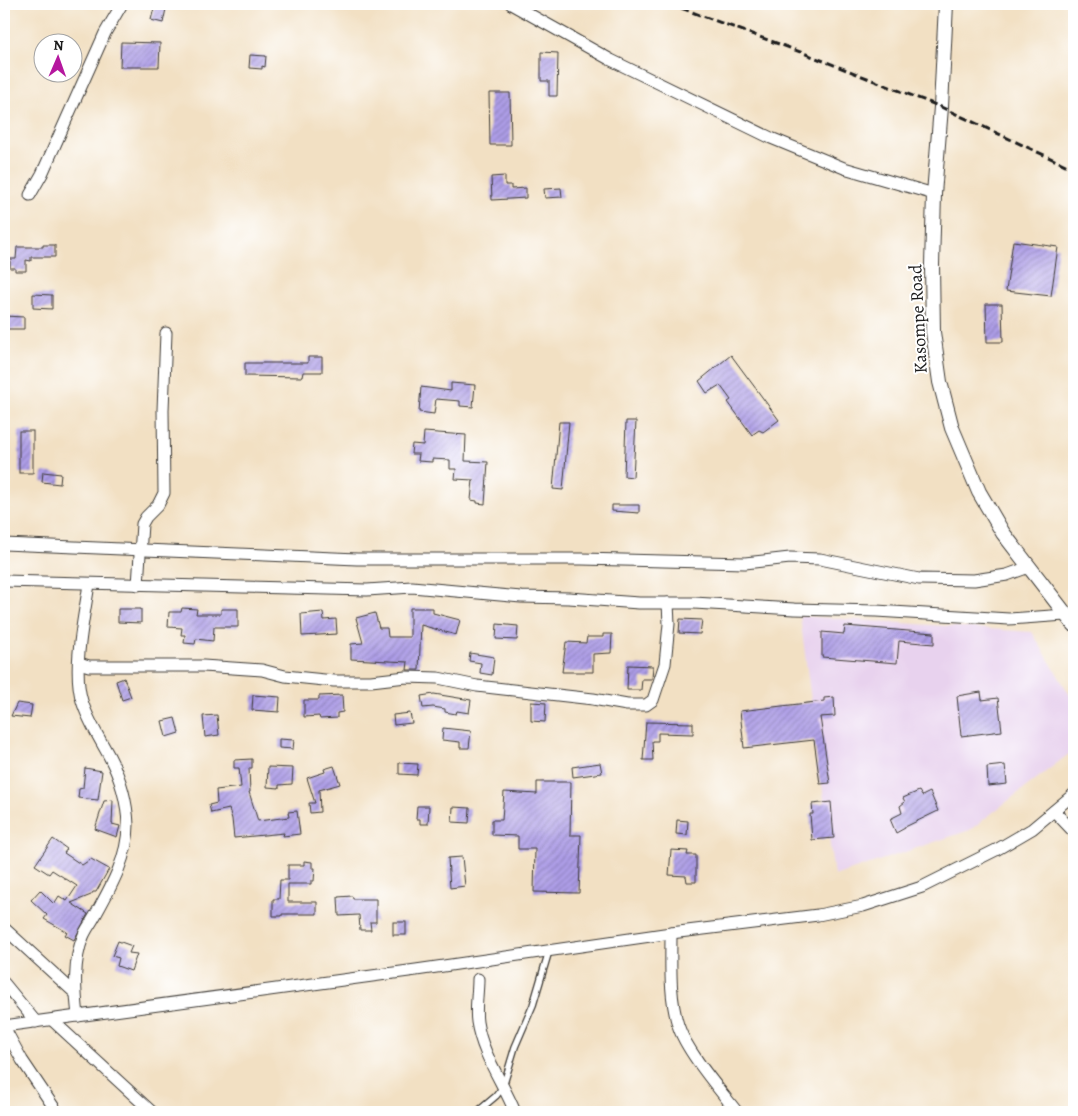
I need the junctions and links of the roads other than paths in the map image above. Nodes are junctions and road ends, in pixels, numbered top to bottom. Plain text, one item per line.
1 (122, 4) edge
2 (511, 4) edge
3 (946, 4) edge
4 (934, 194) junction
5 (30, 195) dead end
6 (166, 333) dead end
7 (4, 544) edge
8 (140, 550) junction
9 (1029, 567) junction
10 (4, 582) edge
11 (89, 584) junction
12 (138, 584) junction
13 (668, 603) junction
14 (1070, 620) edge
15 (79, 663) junction
16 (1074, 794) edge
17 (1054, 811) junction
18 (1074, 832) edge
19 (4, 928) edge
20 (671, 933) junction
21 (549, 951) junction
22 (478, 979) dead end
23 (4, 982) edge
24 (76, 993) junction
25 (78, 1016) junction
26 (52, 1020) junction
27 (36, 1022) junction
28 (4, 1026) edge
29 (503, 1087) junction
30 (57, 1112) edge
31 (152, 1112) edge
32 (477, 1112) edge
33 (515, 1112) edge
34 (737, 1112) edge

1 - 5 street
2 - 4 street
3 - 4 street, Kasompe Road
4 - 9 street, Kasompe Road
6 - 8 street
7 - 8 street
8 - 9 street
8 - 12 street
9 - 14 street, Kasompe Road
10 - 11 street
11 - 12 street
11 - 15 street
12 - 13 street
13 - 14 street
13 - 15 street
15 - 24 street
16 - 17 street
17 - 18 street
17 - 20 street
19 - 24 street
20 - 21 street
20 - 34 street
21 - 25 street
21 - 29 lane
22 - 29 street
23 - 27 street
24 - 25 street
25 - 26 street
26 - 27 street
26 - 31 street
27 - 28 street
28 - 30 street
29 - 32 lane
29 - 33 street

